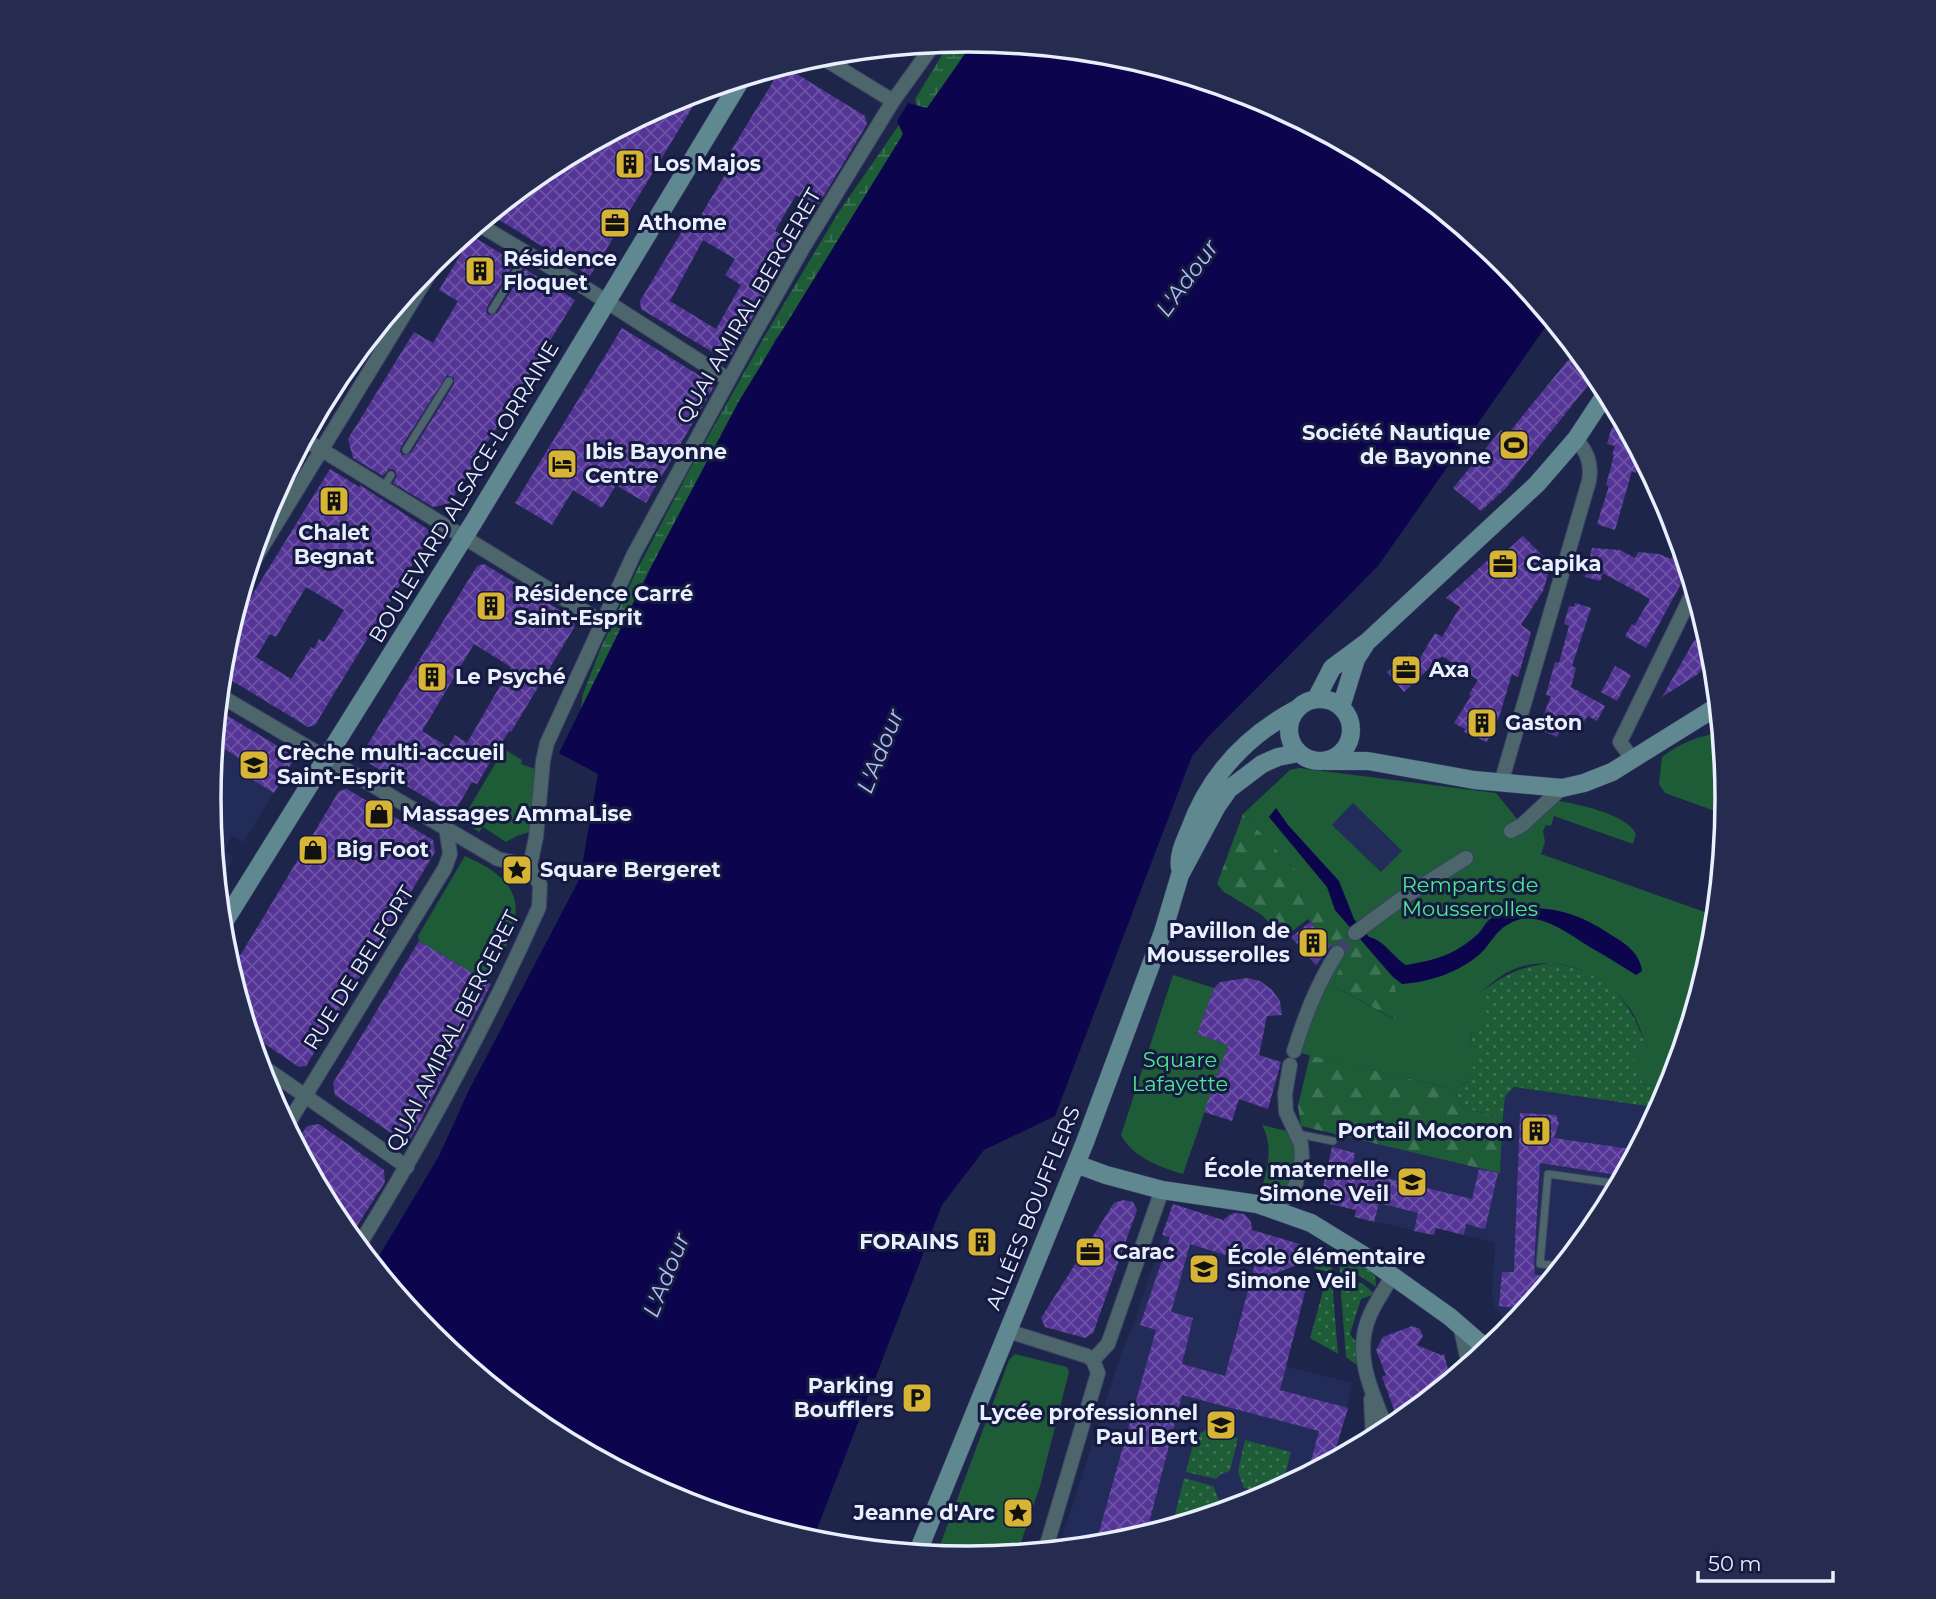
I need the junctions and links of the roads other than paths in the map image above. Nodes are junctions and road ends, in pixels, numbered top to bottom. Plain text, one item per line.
1 (927, 54) edge
2 (834, 65) edge
3 (735, 90) edge
4 (893, 101) junction
5 (486, 229) edge
6 (527, 253) junction
7 (413, 300) edge
8 (606, 302) junction
9 (492, 310) dead end
10 (729, 380) junction
11 (449, 382) dead end
12 (1600, 402) edge
13 (1576, 439) junction
14 (312, 444) edge
15 (320, 449) junction
16 (406, 450) dead end
17 (272, 529) edge
18 (464, 537) junction
19 (1688, 601) edge
20 (602, 622) junction
21 (1367, 642) junction
22 (1316, 699) junction
23 (227, 700) edge
24 (1341, 707) junction
25 (1295, 710) junction
26 (1710, 711) edge
27 (1351, 732) junction
28 (1298, 754) junction
29 (328, 758) junction
30 (1633, 760) junction
31 (1327, 761) junction
32 (1368, 761) junction
33 (1501, 783) junction
34 (1562, 788) junction
35 (446, 827) junction
36 (1511, 831) dead end
37 (1466, 858) dead end
38 (530, 866) junction
39 (1181, 875) junction
40 (230, 913) edge
41 (1359, 930) tunnel mouth
42 (1337, 953) tunnel mouth
43 (273, 1073) edge
44 (305, 1097) junction
45 (292, 1117) edge
46 (1297, 1134) junction
47 (1333, 1142) dead end
48 (1076, 1164) junction
49 (407, 1167) junction
50 (1609, 1183) edge
51 (1162, 1190) junction
52 (1276, 1209) junction
53 (364, 1238) edge
54 (1552, 1265) edge
55 (1392, 1276) junction
56 (1460, 1325) junction
57 (1008, 1331) junction
58 (1480, 1343) edge
59 (1467, 1356) edge
60 (1093, 1360) junction
61 (1370, 1386) junction
62 (1384, 1421) edge
63 (1372, 1427) edge
64 (1048, 1542) edge
65 (921, 1545) edge

1 - 4 street, QUAI AMIRAL BERGERET
2 - 4 street
3 - 8 main road, BOULEVARD ALSACE-LORRAINE
4 - 10 street, QUAI AMIRAL BERGERET
5 - 6 street
6 - 8 street
6 - 9 lane
7 - 15 street
8 - 10 street
8 - 18 main road, BOULEVARD ALSACE-LORRAINE
10 - 20 street, QUAI AMIRAL BERGERET
11 - 16 lane
12 - 13 main road
13 - 21 main road
13 - 33 street
14 - 15 street
15 - 17 street
15 - 18 street
18 - 20 street
18 - 29 main road, BOULEVARD ALSACE-LORRAINE
19 - 30 street
20 - 38 street, QUAI AMIRAL BERGERET
21 - 22 main road
21 - 24 main road
22 - 24 main road
22 - 25 main road
23 - 29 street
24 - 27 main road
25 - 28 main road
25 - 39 main road, ALLÉES BOUFFLERS
26 - 30 main road
27 - 31 main road
27 - 32 main road
28 - 31 main road
28 - 39 main road, ALLÉES BOUFFLERS
29 - 35 street
29 - 40 main road, BOULEVARD ALSACE-LORRAINE
30 - 34 main road
31 - 32 main road
32 - 33 main road
33 - 34 main road
34 - 36 street
35 - 38 street
35 - 44 street, RUE DE BELFORT
37 - 41 street
38 - 49 street, QUAI AMIRAL BERGERET
39 - 48 main road, ALLÉES BOUFFLERS
42 - 46 street
43 - 44 street
44 - 45 street, RUE DE BELFORT
44 - 49 street
46 - 47 lane
46 - 52 street
48 - 51 main road
48 - 57 main road, ALLÉES BOUFFLERS
49 - 53 street, QUAI AMIRAL BERGERET
50 - 54 lane
51 - 52 main road
51 - 60 street
52 - 55 main road
55 - 56 main road
55 - 61 street
56 - 58 main road
56 - 59 street
57 - 60 street
57 - 65 main road, ALLÉES BOUFFLERS
60 - 64 street
61 - 62 street
61 - 63 street

